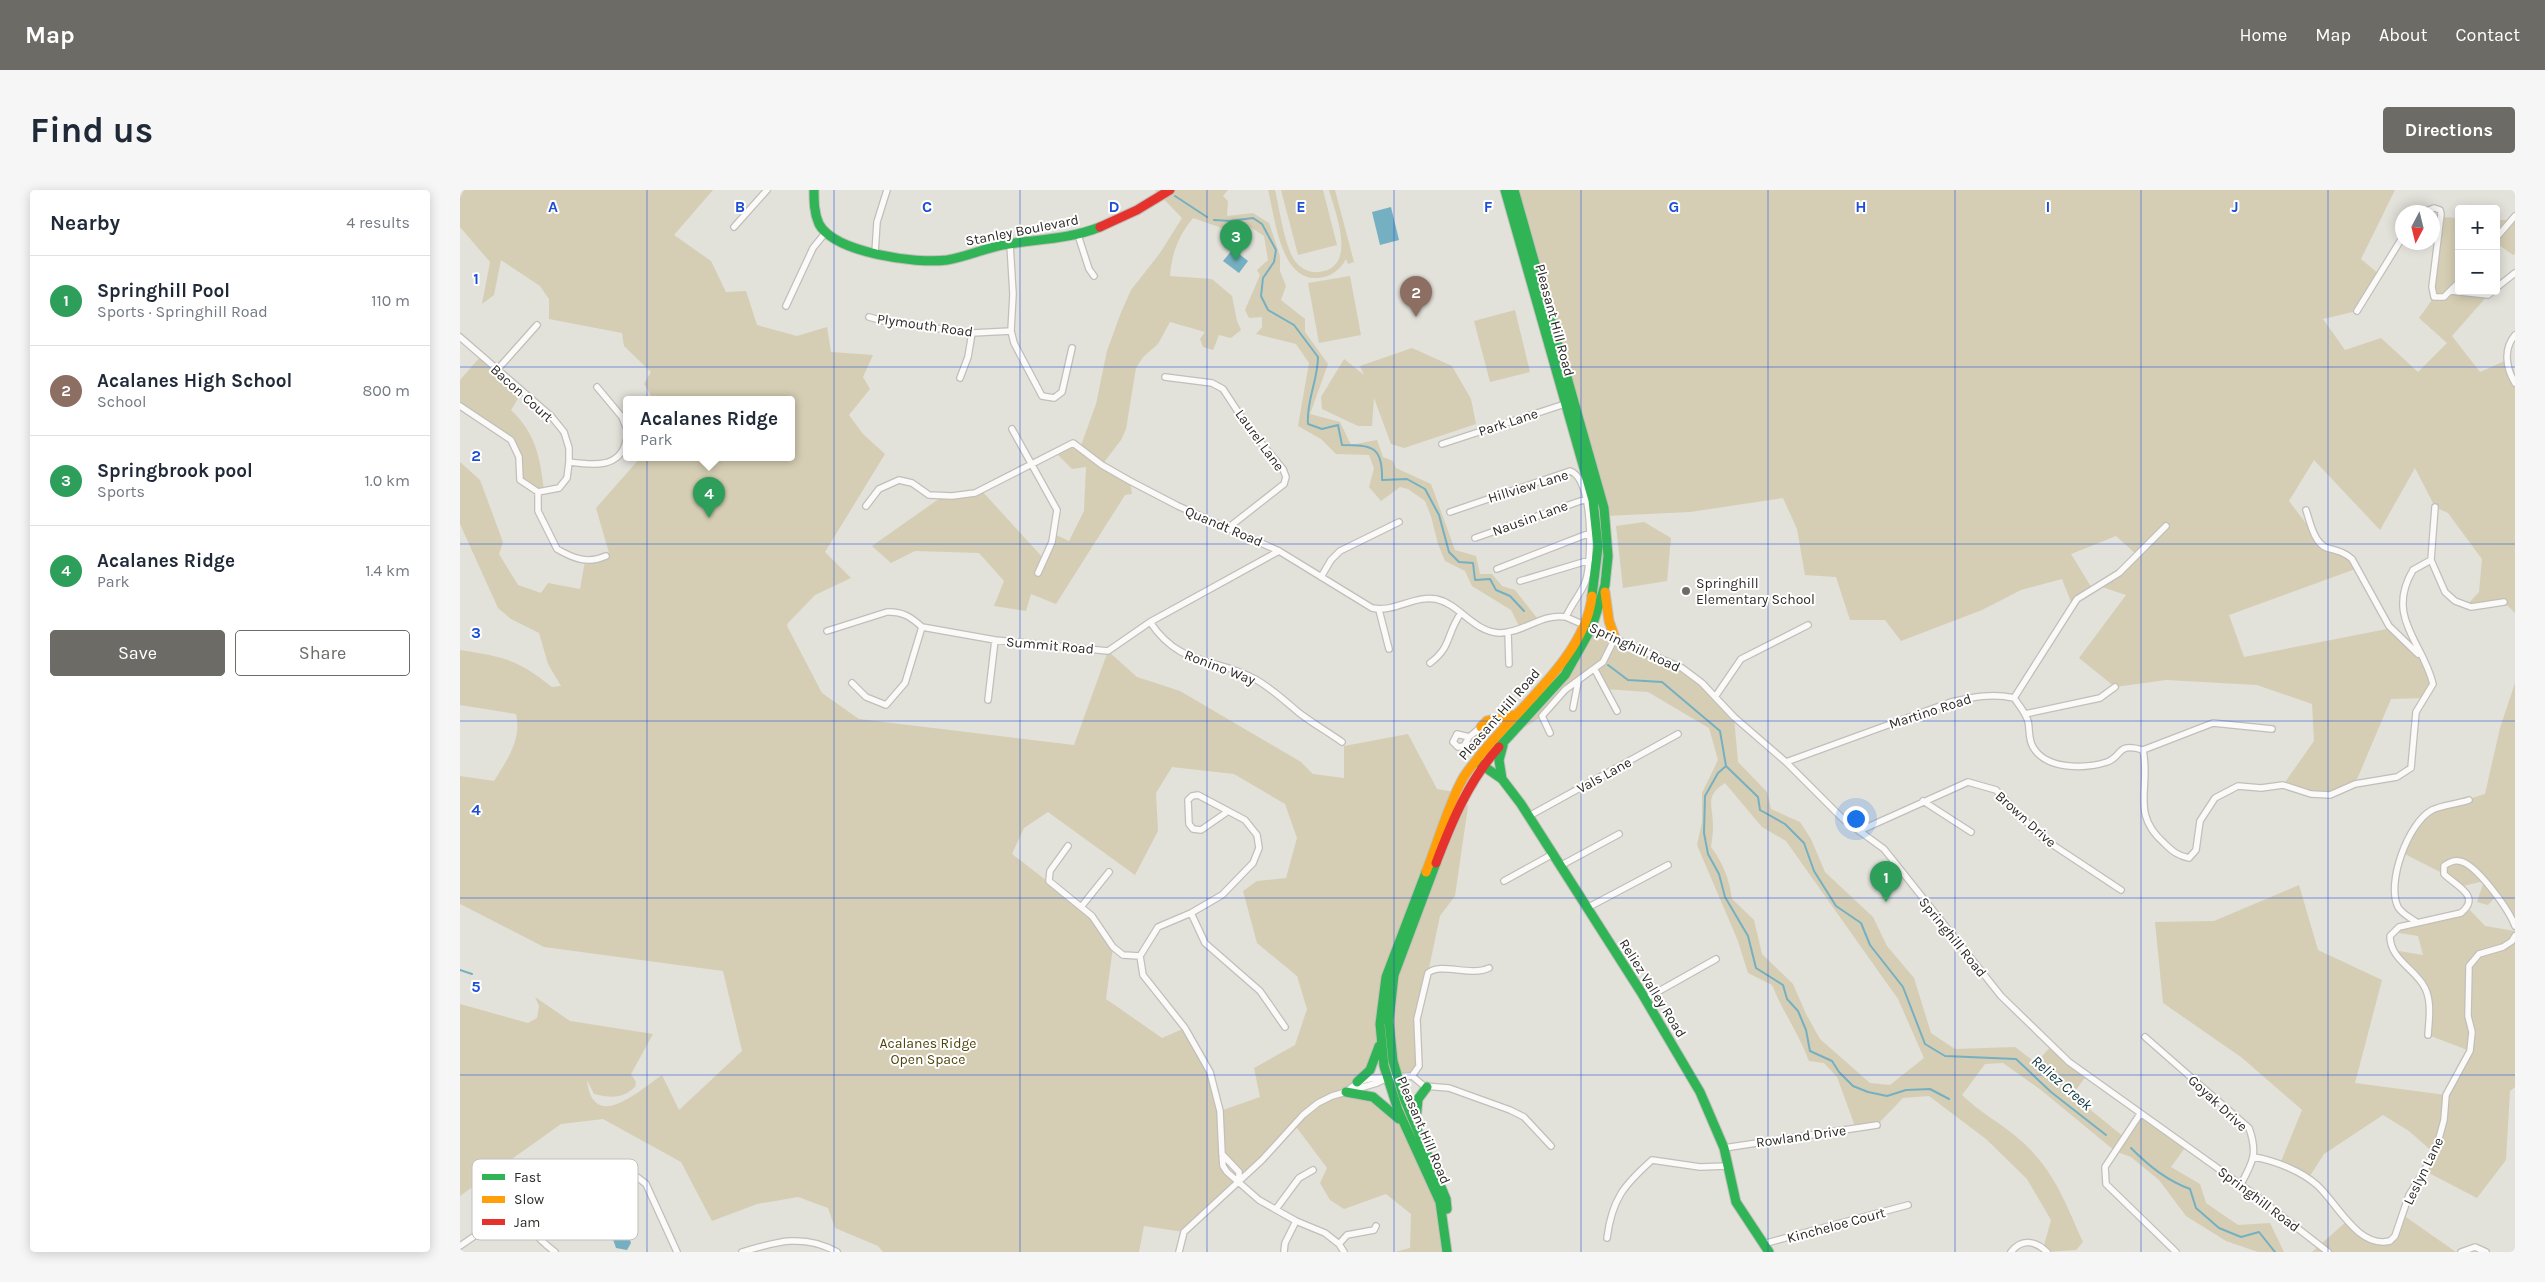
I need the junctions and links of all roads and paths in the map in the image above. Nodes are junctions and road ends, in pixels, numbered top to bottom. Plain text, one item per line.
1 (767, 190) edge
2 (814, 190) edge
3 (818, 190) edge
4 (887, 190) edge
5 (1170, 190) edge
6 (1505, 190) edge
7 (1514, 190) edge
8 (815, 204) junction
9 (2515, 216) edge
10 (734, 227) dead end
11 (826, 232) junction
12 (2500, 233) edge
13 (1078, 235) junction
14 (1010, 244) junction
15 (2395, 249) edge
16 (2437, 250) edge
17 (875, 253) junction
18 (2515, 273) edge
19 (1094, 276) dead end
20 (2500, 285) edge
21 (2455, 287) edge
22 (2452, 291) junction
23 (2455, 291) edge
24 (786, 306) dead end
25 (2357, 311) dead end
26 (869, 317) dead end
27 (537, 325) dead end
28 (1011, 331) junction
29 (972, 334) junction
30 (2515, 335) edge
31 (460, 337) edge
32 (1072, 348) dead end
33 (496, 370) junction
34 (1165, 377) dead end
35 (960, 378) dead end
36 (2515, 383) edge
37 (597, 387) dead end
38 (1575, 401) junction
39 (1564, 404) junction
40 (460, 406) edge
41 (623, 420) edge
42 (1012, 429) dead end
43 (1442, 444) dead end
44 (623, 450) edge
45 (570, 462) junction
46 (1031, 465) junction
47 (538, 492) junction
48 (1586, 499) junction
49 (866, 506) dead end
50 (2435, 507) dead end
51 (2306, 510) dead end
52 (1450, 512) dead end
53 (1399, 522) dead end
54 (2166, 526) dead end
55 (1228, 528) junction
56 (1590, 533) junction
57 (1475, 538) dead end
58 (1279, 550) junction
59 (606, 556) dead end
60 (1590, 560) junction
61 (2431, 560) junction
62 (1497, 569) dead end
63 (1038, 573) dead end
64 (1321, 577) junction
65 (1520, 582) dead end
66 (1605, 585) junction
67 (2504, 602) dead end
68 (1379, 610) junction
69 (1461, 613) junction
70 (1566, 617) junction
71 (1150, 622) junction
72 (1808, 625) dead end
73 (1588, 626) junction
74 (922, 627) junction
75 (827, 631) dead end
76 (1508, 632) junction
77 (1616, 638) junction
78 (995, 640) junction
79 (1389, 649) dead end
80 (2423, 658) junction
81 (1430, 663) dead end
82 (1509, 664) dead end
83 (1595, 670) junction
84 (1578, 682) junction
85 (852, 683) dead end
86 (2115, 687) dead end
87 (1715, 697) junction
88 (2014, 698) junction
89 (988, 700) dead end
90 (1573, 708) dead end
91 (1617, 711) dead end
92 (1516, 714) junction
93 (2025, 714) junction
94 (1481, 727) junction
95 (2272, 729) dead end
96 (1550, 733) dead end
97 (1678, 734) dead end
98 (1496, 735) junction
99 (1469, 737) dead end
100 (1342, 742) dead end
101 (1504, 742) junction
102 (2143, 750) junction
103 (1475, 761) junction
104 (1786, 762) junction
105 (1483, 766) junction
106 (1502, 779) junction
107 (2469, 800) dead end
108 (1923, 801) junction
109 (1227, 812) junction
110 (1529, 816) junction
111 (1859, 831) junction
112 (1971, 832) dead end
113 (1619, 834) dead end
114 (1068, 846) dead end
115 (1553, 854) junction
116 (1668, 864) dead end
117 (1560, 866) junction
118 (1109, 872) dead end
119 (1504, 881) dead end
120 (2121, 890) dead end
121 (1081, 907) junction
122 (1587, 908) junction
123 (1191, 913) junction
124 (2416, 922) junction
125 (2515, 926) edge
126 (2515, 936) edge
127 (1140, 956) junction
128 (1716, 959) dead end
129 (1489, 968) dead end
130 (1645, 999) junction
131 (1285, 1027) dead end
132 (2428, 1035) dead end
133 (2144, 1037) dead end
134 (1380, 1041) junction
135 (1397, 1076) junction
136 (1412, 1076) junction
137 (1387, 1078) junction
138 (1357, 1082) junction
139 (1427, 1086) junction
140 (1346, 1092) junction
141 (2140, 1114) junction
142 (1877, 1125) dead end
143 (1405, 1126) junction
144 (1417, 1128) junction
145 (1551, 1146) dead end
146 (1724, 1148) junction
147 (2254, 1157) junction
148 (1728, 1166) junction
149 (1313, 1170) dead end
150 (638, 1177) edge
151 (1239, 1181) junction
152 (2241, 1184) junction
153 (1908, 1205) dead end
154 (1276, 1210) junction
155 (1296, 1221) junction
156 (1376, 1226) dead end
157 (472, 1238) edge
158 (1608, 1238) dead end
159 (540, 1240) edge
160 (1339, 1244) junction
161 (1763, 1244) junction
162 (460, 1246) edge
163 (555, 1252) edge
164 (677, 1252) edge
165 (742, 1252) edge
166 (837, 1252) edge
167 (1179, 1252) edge
168 (1284, 1252) edge
169 (1344, 1252) edge
170 (1446, 1252) edge
171 (1451, 1252) edge
172 (1769, 1252) edge
173 (2012, 1252) edge
174 (2047, 1252) edge
175 (2176, 1252) edge
176 (2328, 1252) edge
177 (2461, 1252) edge
178 (2486, 1252) edge

1 - 10 street
2 - 8 main road, Stanley Boulevard
3 - 8 main road
4 - 17 street
5 - 13 main road, Stanley Boulevard
6 - 39 main road, Pleasant Hill Road
7 - 38 main road, Pleasant Hill Road
8 - 11 main road, Stanley Boulevard
9 - 12 street
11 - 17 main road, Stanley Boulevard
11 - 24 street
13 - 14 main road, Stanley Boulevard
13 - 19 street
14 - 17 main road, Stanley Boulevard
14 - 28 street
15 - 25 street
16 - 22 street
18 - 20 street
21 - 22 street
22 - 23 street
26 - 29 street, Plymouth Road
27 - 33 street
28 - 29 street, Plymouth Road
28 - 32 street
29 - 35 street
30 - 36 street
31 - 33 street, Bacon Court
33 - 45 street, Bacon Court
34 - 55 street, Laurel Lane
37 - 41 street
38 - 39 street, Park Lane
38 - 66 main road, Pleasant Hill Road
39 - 43 street, Park Lane
39 - 73 main road, Pleasant Hill Road
40 - 47 street
42 - 46 street
44 - 45 street
45 - 47 street
46 - 49 street, Quandt Road
46 - 55 street, Quandt Road
46 - 63 street
47 - 59 street
48 - 52 street, Hillview Lane
48 - 56 street, Hillview Lane
48 - 57 street, Nausin Lane
50 - 61 street
51 - 80 street
53 - 64 street
54 - 88 street
55 - 58 street, Quandt Road
56 - 60 street, Hillview Lane
56 - 62 street
58 - 64 street, Quandt Road
58 - 71 street, Summit Road
60 - 65 street
60 - 70 street, Hillview Lane
61 - 67 street
61 - 80 street
64 - 68 street, Quandt Road
66 - 73 main road, Pleasant Hill Road
66 - 77 main road
68 - 69 street
68 - 79 street
69 - 76 street
69 - 81 street
70 - 73 street
70 - 76 street
71 - 78 street, Summit Road
71 - 100 street, Ronino Way
72 - 87 street
73 - 77 street, Springhill Road
73 - 92 main road, Pleasant Hill Road
73 - 101 main road, Pleasant Hill Road
74 - 75 street
74 - 78 street, Summit Road
74 - 85 street
76 - 82 street
77 - 83 street
77 - 87 street, Springhill Road
78 - 89 street
80 - 102 street
83 - 84 street
83 - 91 street
84 - 90 street
84 - 96 street
86 - 93 street
87 - 104 street, Springhill Road
88 - 93 street
88 - 104 street, Martino Road
92 - 94 main road
92 - 98 main road, Pleasant Hill Road
93 - 102 street
94 - 98 main road
94 - 99 street
95 - 102 street
97 - 110 street, Vals Lane
98 - 103 main road, Pleasant Hill Road
101 - 105 main road, Pleasant Hill Road
101 - 106 main road
103 - 105 main road, Reliez Valley Road
103 - 134 main road, Pleasant Hill Road
104 - 111 street, Springhill Road
105 - 106 main road, Reliez Valley Road
105 - 135 main road, Pleasant Hill Road
106 - 110 main road, Reliez Valley Road
107 - 124 street
108 - 111 street, Brown Drive
108 - 112 street
108 - 120 street, Brown Drive
109 - 109 street
109 - 123 street
110 - 115 main road, Reliez Valley Road
111 - 141 street, Springhill Road
113 - 117 street
114 - 121 street
115 - 117 main road, Reliez Valley Road
115 - 119 street
116 - 122 street
117 - 122 main road, Reliez Valley Road
118 - 121 street
121 - 127 street
122 - 130 main road, Reliez Valley Road
123 - 127 street
123 - 131 street
124 - 125 street
124 - 132 street
126 - 147 street, Leslyn Lane
127 - 151 street
128 - 130 street
129 - 136 street
130 - 146 main road, Reliez Valley Road
133 - 147 street, Goyak Drive
134 - 137 main road, Pleasant Hill Road
134 - 138 main road
135 - 136 street
135 - 137 street
135 - 144 main road, Pleasant Hill Road
136 - 139 street
137 - 138 street
137 - 140 street
137 - 143 main road, Pleasant Hill Road
138 - 140 street
139 - 144 main road
139 - 145 street
140 - 143 main road
140 - 151 street
141 - 152 street, Springhill Road
141 - 175 street
142 - 146 street, Rowland Drive
143 - 170 main road, Pleasant Hill Road
144 - 171 main road, Pleasant Hill Road
146 - 148 main road, Reliez Valley Road
147 - 152 street
148 - 158 street
148 - 161 main road, Reliez Valley Road
149 - 154 street
150 - 164 street
151 - 154 street
151 - 167 street
152 - 176 street, Springhill Road
153 - 161 street, Kincheloe Court
154 - 155 street
155 - 160 street
155 - 168 street
156 - 160 street
157 - 162 street
159 - 163 street
160 - 169 street
161 - 172 main road, Reliez Valley Road
165 - 166 street
173 - 174 street
177 - 178 street

